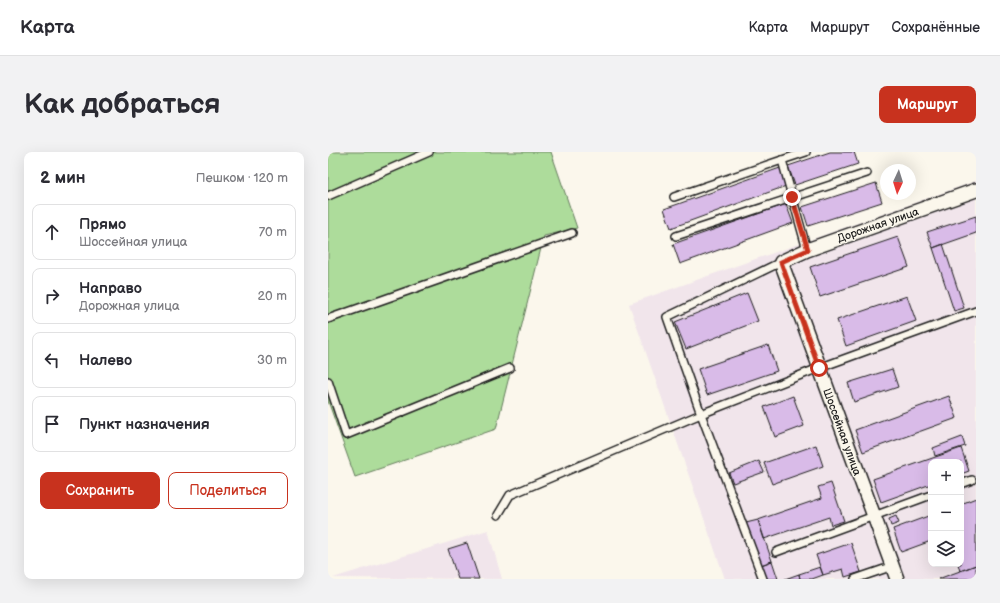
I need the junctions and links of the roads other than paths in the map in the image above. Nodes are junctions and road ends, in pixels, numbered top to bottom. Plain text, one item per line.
1 (429, 152) edge
2 (806, 152) edge
3 (782, 160) junction
4 (866, 173) dead end
5 (976, 190) edge
6 (328, 196) edge
7 (674, 197) dead end
8 (792, 197) junction
9 (572, 233) dead end
10 (676, 236) dead end
11 (808, 250) junction
12 (781, 262) junction
13 (976, 311) edge
14 (328, 319) edge
15 (510, 368) dead end
16 (819, 368) junction
17 (328, 381) edge
18 (701, 414) junction
19 (972, 480) dead end
20 (964, 483) edge
21 (928, 496) edge
22 (498, 515) dead end
23 (873, 516) junction
24 (776, 552) dead end
25 (893, 566) junction
26 (762, 579) edge
27 (855, 579) edge
28 (897, 579) edge

1 - 6 lane
2 - 3 lane
3 - 7 lane
3 - 8 lane
4 - 8 lane
5 - 11 street, Дорожная улица
8 - 10 lane
8 - 11 lane
9 - 14 lane
11 - 12 street, Дорожная улица
12 - 16 street, Шоссейная улица
12 - 18 lane
13 - 16 lane
15 - 17 lane
16 - 18 lane
16 - 23 street, Шоссейная улица
18 - 22 lane
18 - 26 lane
19 - 20 lane
21 - 23 lane
23 - 24 lane
23 - 25 street, Шоссейная улица
25 - 27 lane
25 - 28 street, Шоссейная улица

